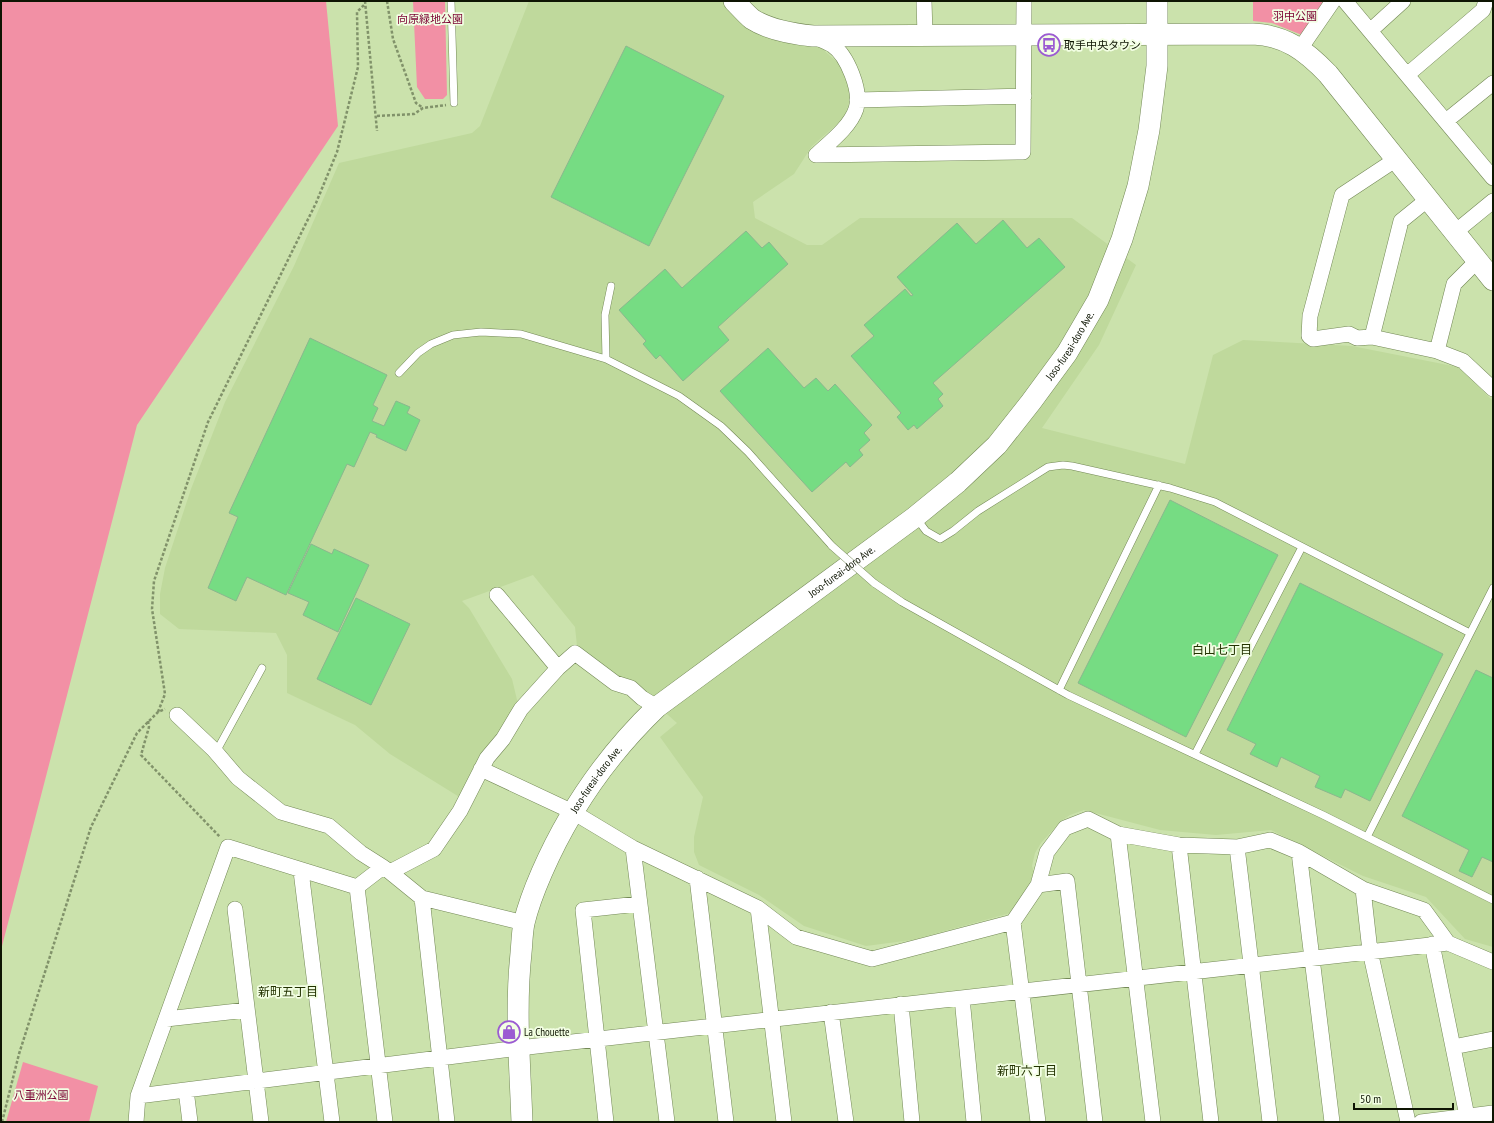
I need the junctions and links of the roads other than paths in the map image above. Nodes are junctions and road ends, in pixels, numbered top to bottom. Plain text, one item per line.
1 (451, 1) edge
2 (734, 1) edge
3 (924, 1) edge
4 (1024, 1) edge
5 (1157, 1) edge
6 (1334, 1) edge
7 (1345, 1) edge
8 (1403, 1) edge
9 (1486, 1) edge
10 (1370, 31) junction
11 (1025, 35) junction
12 (1157, 35) junction
13 (813, 36) junction
14 (925, 36) junction
15 (1300, 49) junction
16 (1407, 76) junction
17 (1493, 83) edge
18 (1024, 96) junction
19 (856, 100) junction
20 (454, 103) road end
21 (1446, 121) junction
22 (1395, 160) junction
23 (1488, 161) edge
24 (1493, 178) edge
25 (1427, 200) junction
26 (1493, 201) edge
27 (1454, 232) junction
28 (1477, 262) junction
29 (1493, 280) edge
30 (611, 286) dead end
31 (1372, 337) junction
32 (1437, 351) junction
33 (606, 359) junction
34 (399, 373) dead end
35 (1493, 389) edge
36 (1159, 485) junction
37 (915, 517) junction
38 (1302, 547) junction
39 (1493, 588) edge
40 (497, 595) dead end
41 (1470, 633) junction
42 (262, 668) dead end
43 (558, 668) junction
44 (1059, 690) junction
45 (657, 707) junction
46 (177, 715) road end
47 (216, 752) junction
48 (1195, 754) junction
49 (481, 769) junction
50 (573, 812) junction
51 (1118, 834) junction
52 (1367, 837) junction
53 (1179, 845) junction
54 (1237, 847) junction
55 (633, 848) junction
56 (1300, 852) junction
57 (386, 870) junction
58 (301, 871) junction
59 (697, 878) junction
60 (1038, 885) junction
61 (357, 887) junction
62 (1363, 889) junction
63 (422, 898) junction
64 (1493, 900) edge
65 (638, 904) junction
66 (758, 908) junction
67 (235, 909) dead end
68 (1013, 922) junction
69 (524, 923) junction
70 (1448, 942) junction
71 (1432, 944) junction
72 (1370, 951) junction
73 (1312, 958) junction
74 (1493, 962) edge
75 (1251, 965) junction
76 (1194, 972) junction
77 (1135, 978) junction
78 (1079, 984) junction
79 (1022, 991) junction
80 (962, 998) junction
81 (901, 1004) junction
82 (248, 1010) junction
83 (831, 1012) junction
84 (166, 1019) junction
85 (772, 1019) junction
86 (714, 1026) junction
87 (656, 1032) junction
88 (598, 1039) junction
89 (1493, 1039) edge
90 (1453, 1047) junction
91 (519, 1048) junction
92 (440, 1058) junction
93 (378, 1065) junction
94 (326, 1072) junction
95 (256, 1081) junction
96 (186, 1090) junction
97 (138, 1096) junction
98 (1493, 1113) edge
99 (1467, 1116) junction
100 (136, 1122) edge
101 (190, 1122) edge
102 (261, 1122) edge
103 (332, 1122) edge
104 (385, 1122) edge
105 (447, 1122) edge
106 (522, 1122) edge
107 (606, 1122) edge
108 (667, 1122) edge
109 (726, 1122) edge
110 (784, 1122) edge
111 (846, 1122) edge
112 (912, 1122) edge
113 (974, 1122) edge
114 (1038, 1122) edge
115 (1095, 1122) edge
116 (1153, 1122) edge
117 (1211, 1122) edge
118 (1270, 1122) edge
119 (1332, 1122) edge
120 (1408, 1122) edge
121 (1421, 1122) edge

1 - 20 lane
2 - 13 street
3 - 14 street
4 - 11 street
5 - 12 street, Joso-fureai-doro Ave.
6 - 15 street
7 - 10 street
8 - 10 street
9 - 16 street
10 - 16 street
11 - 12 street
11 - 14 street
11 - 18 street
12 - 15 street
12 - 37 street, Joso-fureai-doro Ave.
13 - 14 street
13 - 19 street
15 - 22 street
16 - 21 street
17 - 21 street
18 - 19 street
18 - 19 street
21 - 23 street
22 - 25 street
22 - 31 street
23 - 24 street
25 - 27 street
25 - 31 street
26 - 27 street
27 - 28 street
28 - 29 street
28 - 32 street
30 - 33 lane
31 - 32 street
32 - 35 street
33 - 34 lane
33 - 44 lane, bridge
36 - 37 lane
36 - 38 lane
36 - 44 lane
37 - 45 street, Joso-fureai-doro Ave.
38 - 41 lane
38 - 48 lane
39 - 41 lane
40 - 43 street
41 - 52 lane
42 - 47 lane
43 - 45 street
43 - 49 street
44 - 48 lane
45 - 50 street, Joso-fureai-doro Ave.
46 - 47 street
47 - 57 street
48 - 52 lane
49 - 50 street
49 - 57 street
50 - 55 street
50 - 69 street, Joso-fureai-doro Ave.
51 - 53 street
51 - 60 street
51 - 77 street
52 - 64 lane
53 - 54 street
53 - 76 street
54 - 56 street
54 - 75 street
55 - 59 street
55 - 65 street
56 - 62 street
56 - 73 street
57 - 61 street
57 - 63 street
58 - 61 street
58 - 84 street
58 - 94 street
59 - 66 street
59 - 86 street
60 - 68 street
60 - 78 street
61 - 93 street
62 - 70 street
62 - 72 street
63 - 69 street
63 - 92 street
65 - 87 street
65 - 88 street
66 - 68 street
66 - 85 street
67 - 82 street
68 - 79 street
69 - 91 street, Joso-fureai-doro Ave.
70 - 71 street
70 - 74 street
71 - 72 street
71 - 90 street
72 - 73 street
72 - 120 street
73 - 75 street
73 - 119 street
75 - 76 street
75 - 118 street
76 - 77 street
76 - 117 street
77 - 78 street
77 - 116 street
78 - 79 street
78 - 115 street
79 - 80 street
79 - 114 street
80 - 81 street
80 - 113 street
81 - 83 street
81 - 112 street
82 - 84 street
82 - 95 street
83 - 85 street
83 - 111 street
84 - 97 street
85 - 86 street
85 - 110 street
86 - 87 street
86 - 109 street
87 - 88 street
87 - 108 street
88 - 91 street
88 - 107 street
89 - 90 street
90 - 99 street
91 - 92 street
91 - 106 street, Joso-fureai-doro Ave.
92 - 93 street
92 - 105 street
93 - 94 street
93 - 104 street
94 - 95 street
94 - 103 street
95 - 96 street
95 - 102 street
96 - 97 street
96 - 101 street
97 - 100 street
98 - 99 street
99 - 121 street

